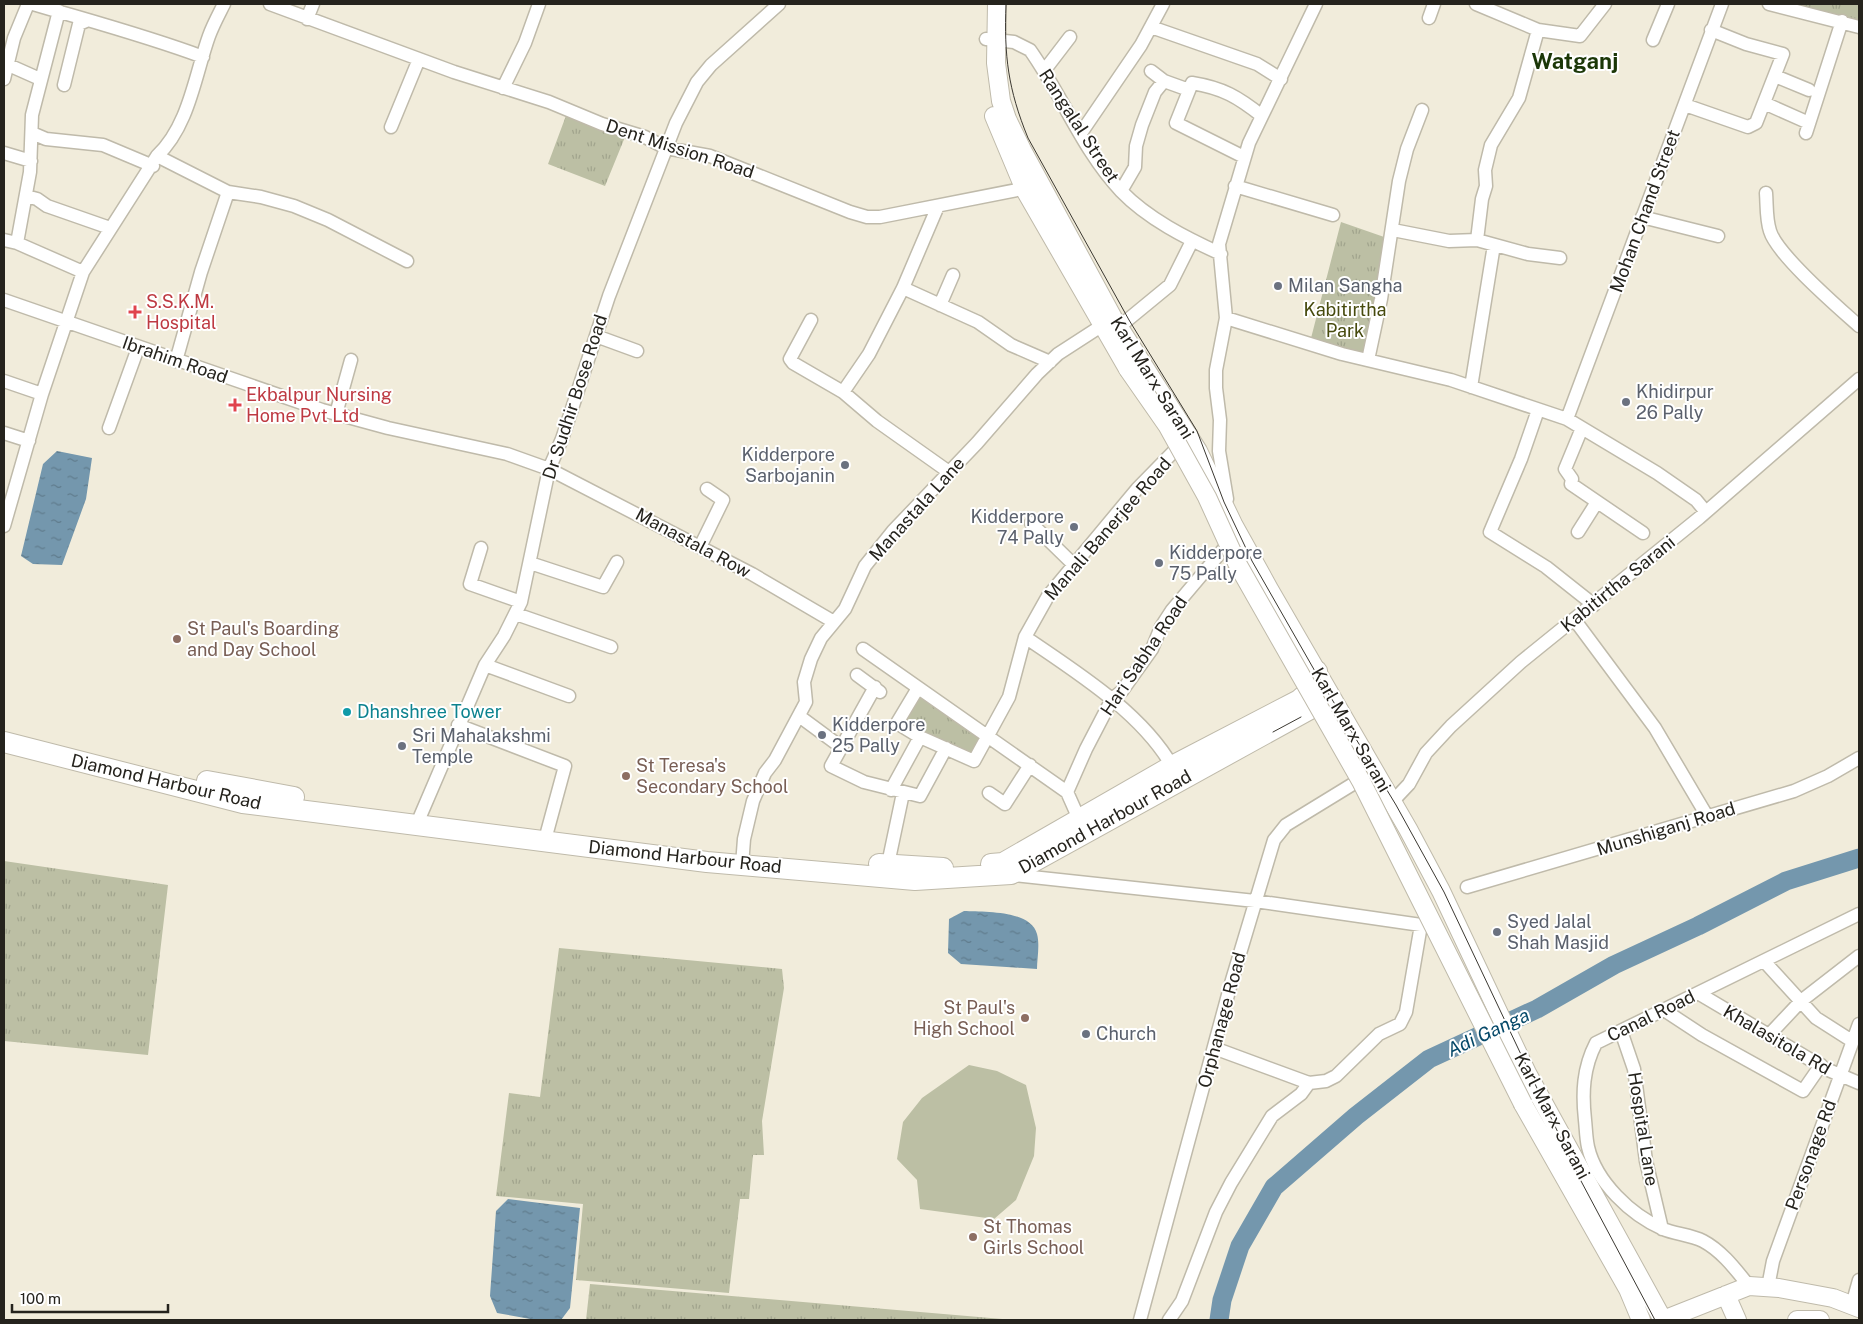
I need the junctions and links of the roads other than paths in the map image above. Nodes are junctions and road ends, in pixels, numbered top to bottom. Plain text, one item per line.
1 (28, 4) edge
2 (33, 4) edge
3 (224, 4) edge
4 (270, 4) edge
5 (312, 4) edge
6 (539, 4) edge
7 (780, 4) edge
8 (987, 4) edge
9 (997, 4) edge
10 (1162, 4) edge
11 (1316, 4) edge
12 (1434, 4) edge
13 (1476, 4) edge
14 (1604, 4) edge
15 (1668, 4) edge
16 (1722, 4) edge
17 (1769, 4) edge
18 (59, 11) junction
19 (1429, 18) dead end
20 (308, 19) junction
21 (86, 21) junction
22 (1842, 21) junction
23 (1859, 26) edge
24 (1151, 27) junction
25 (1538, 30) junction
26 (1711, 30) junction
27 (1070, 37) dead end
28 (991, 40) junction
29 (1653, 40) dead end
30 (202, 57) junction
31 (419, 59) junction
32 (6, 65) edge
33 (1044, 71) junction
34 (1151, 71) dead end
35 (1775, 76) junction
36 (4, 79) edge
37 (40, 79) junction
38 (1281, 79) junction
39 (1164, 81) junction
40 (64, 85) dead end
41 (503, 88) junction
42 (1189, 90) junction
43 (1809, 90) dead end
44 (1764, 104) junction
45 (1685, 106) junction
46 (1422, 110) dead end
47 (1262, 116) junction
48 (391, 127) dead end
49 (32, 133) junction
50 (1081, 133) junction
51 (666, 148) junction
52 (4, 153) edge
53 (1244, 157) junction
54 (31, 161) junction
55 (155, 161) junction
56 (1235, 186) junction
57 (1033, 187) junction
58 (1121, 191) junction
59 (228, 192) junction
60 (1766, 193) dead end
61 (26, 196) junction
62 (938, 206) junction
63 (1333, 215) dead end
64 (1642, 217) junction
65 (110, 228) junction
66 (1393, 230) junction
67 (1718, 236) dead end
68 (4, 240) edge
69 (1192, 240) junction
70 (1477, 240) junction
71 (17, 243) junction
72 (1494, 246) junction
73 (1221, 254) junction
74 (1560, 258) dead end
75 (407, 261) dead end
76 (83, 272) junction
77 (953, 275) dead end
78 (903, 288) junction
79 (4, 300) edge
80 (940, 305) junction
81 (1226, 318) junction
82 (811, 320) dead end
83 (65, 322) junction
84 (1114, 322) junction
85 (1859, 326) edge
86 (596, 336) junction
87 (138, 348) junction
88 (637, 351) dead end
89 (351, 360) dead end
90 (1368, 360) junction
91 (176, 361) junction
92 (1050, 362) junction
93 (1859, 379) edge
94 (4, 381) edge
95 (1471, 387) junction
96 (843, 392) junction
97 (42, 394) junction
98 (1538, 410) junction
99 (336, 414) junction
100 (1567, 419) junction
101 (109, 428) dead end
102 (1582, 428) junction
103 (4, 433) edge
104 (1189, 437) junction
105 (29, 441) junction
106 (550, 469) junction
107 (949, 472) junction
108 (706, 489) dead end
109 (1597, 502) junction
110 (1706, 512) junction
111 (1031, 523) dead end
112 (4, 526) edge
113 (1236, 527) junction
114 (1578, 532) dead end
115 (1643, 533) dead end
116 (700, 547) junction
117 (480, 548) dead end
118 (617, 562) dead end
119 (530, 563) junction
120 (1073, 564) junction
121 (1594, 604) junction
122 (519, 608) junction
123 (1574, 619) junction
124 (834, 622) junction
125 (1025, 637) junction
126 (611, 647) dead end
127 (863, 649) dead end
128 (485, 664) junction
129 (1317, 671) junction
130 (858, 676) dead end
131 (913, 684) junction
132 (569, 696) dead end
133 (1330, 698) junction
134 (1112, 699) junction
135 (799, 716) junction
136 (458, 725) junction
137 (4, 732) edge
138 (920, 737) junction
139 (989, 737) junction
140 (4, 742) edge
141 (841, 747) junction
142 (946, 748) junction
143 (1859, 758) edge
144 (1030, 765) junction
145 (1172, 766) junction
146 (1374, 770) junction
147 (897, 792) junction
148 (1067, 792) junction
149 (989, 793) dead end
150 (1392, 802) junction
151 (1706, 816) junction
152 (419, 819) junction
153 (1079, 819) junction
154 (546, 836) junction
155 (743, 859) junction
156 (888, 864) junction
157 (1007, 869) junction
158 (1467, 887) dead end
159 (1255, 901) junction
160 (1859, 914) edge
161 (1859, 956) edge
162 (1764, 961) junction
163 (1698, 993) junction
164 (1801, 1001) junction
165 (1664, 1010) junction
166 (1859, 1024) edge
167 (1621, 1031) junction
168 (1769, 1035) junction
169 (1852, 1041) junction
170 (1214, 1048) junction
171 (1821, 1065) junction
172 (1527, 1073) junction
173 (1839, 1075) junction
174 (1859, 1082) edge
175 (1309, 1083) junction
176 (1523, 1104) junction
177 (1662, 1229) junction
178 (1859, 1280) edge
179 (1749, 1286) junction
180 (1768, 1286) junction
181 (1726, 1295) junction
182 (1855, 1306) edge
183 (1140, 1320) edge
184 (1169, 1320) edge
185 (1641, 1320) edge
186 (1663, 1320) edge
187 (1737, 1320) edge
188 (1797, 1320) edge
189 (1820, 1320) edge

1 - 32 street
2 - 18 street
3 - 30 street
4 - 20 street, Dent Mission Road
5 - 20 street
6 - 41 street
7 - 51 street, Dr Sudhir Bose Road
8 - 28 main road
9 - 28 main road
10 - 24 street
11 - 38 street
12 - 19 street
13 - 25 street
14 - 25 street
15 - 29 street
16 - 26 street, Mohan Chand Street
17 - 22 street
18 - 21 street
18 - 37 street
20 - 31 street, Dent Mission Road
21 - 30 street
21 - 40 street
22 - 23 street
22 - 44 street
24 - 38 street
24 - 50 street
25 - 70 street
26 - 35 street
26 - 45 street, Mohan Chand Street
27 - 33 street
28 - 33 street, Rangalal Street
28 - 57 main road
30 - 55 street
31 - 41 street, Dent Mission Road
31 - 48 street
32 - 36 street
32 - 37 street
33 - 50 street, Rangalal Street
34 - 39 street
35 - 43 street
35 - 44 street
37 - 49 street
38 - 47 street
39 - 42 street
39 - 58 street
41 - 51 street, Dent Mission Road
42 - 47 street
42 - 53 street
44 - 45 street
45 - 64 street, Mohan Chand Street
46 - 66 street
47 - 53 street
49 - 54 street
49 - 55 street
50 - 58 street, Rangalal Street
51 - 62 street, Dent Mission Road
51 - 86 street, Dr Sudhir Bose Road
52 - 54 street
53 - 56 street
54 - 61 street
55 - 59 street
55 - 65 street
56 - 63 street
56 - 73 street
57 - 62 street, Dent Mission Road
57 - 84 main road
58 - 69 street, Rangalal Street
59 - 75 street
59 - 91 street
60 - 85 street
61 - 65 street
61 - 71 street
62 - 78 street
64 - 67 street
64 - 100 street, Mohan Chand Street
65 - 76 street
66 - 70 street
66 - 90 street
68 - 71 street
69 - 73 street, Rangalal Street
69 - 84 street, Manastala Lane
70 - 72 street
71 - 76 street
72 - 74 street
72 - 95 street
73 - 81 street
76 - 83 street
77 - 80 street
78 - 80 street
78 - 96 street
79 - 83 street, Ibrahim Road
80 - 92 street
81 - 90 street
81 - 113 street
82 - 96 street
83 - 87 street, Ibrahim Road
83 - 97 street
84 - 92 street, Manastala Lane
84 - 104 main road, Karl Marx Sarani
84 - 176 main road, bridge
86 - 88 street
86 - 106 street, Dr Sudhir Bose Road
87 - 91 street, Ibrahim Road
87 - 101 street
89 - 99 street
90 - 95 street
91 - 99 street, Ibrahim Road
92 - 107 street, Manastala Lane
93 - 110 street, Kabitirtha Sarani
94 - 97 street
95 - 98 street
96 - 107 street
97 - 105 street
98 - 100 street
98 - 121 street
99 - 106 street, Ibrahim Road
100 - 102 street
102 - 109 street
102 - 110 street
103 - 105 street
104 - 113 main road, Karl Marx Sarani
104 - 120 street, Manali Banerjee Road
105 - 112 street
106 - 116 street, Manastala Row
106 - 119 street, Dr Sudhir Bose Road
107 - 124 street, Manastala Lane
108 - 116 street
109 - 114 street
109 - 115 street
110 - 121 street, Kabitirtha Sarani
111 - 120 street
113 - 129 main road, Karl Marx Sarani
113 - 134 street, Hari Sabha Road
116 - 124 street, Manastala Row
117 - 122 street
118 - 119 street
119 - 122 street, Dr Sudhir Bose Road
120 - 125 street, Manali Banerjee Road
121 - 123 street, Kabitirtha Sarani
122 - 126 street
122 - 128 street, Dr Sudhir Bose Road
123 - 150 street, Kabitirtha Sarani
123 - 151 street
124 - 135 street, Manastala Lane
125 - 134 street
125 - 139 street, Manali Banerjee Road
127 - 131 street
128 - 132 street
128 - 136 street, Dr Sudhir Bose Road
129 - 133 main road, Karl Marx Sarani
129 - 145 main road, Diamond Harbour Road
130 - 141 street
131 - 138 street
131 - 139 street
133 - 146 main road, Karl Marx Sarani
133 - 157 main road, Diamond Harbour Road
134 - 145 street
134 - 148 street, Hari Sabha Road
135 - 141 street
135 - 155 street, Manastala Lane
136 - 152 street, Dr Sudhir Bose Road
136 - 154 street
137 - 152 main road, Diamond Harbour Road
138 - 142 street
138 - 147 street
139 - 142 street, Manali Banerjee Road
139 - 144 street
140 - 155 main road, Diamond Harbour Road
141 - 147 street
142 - 147 street
143 - 151 street, Munshiganj Road
144 - 148 street
144 - 149 street
145 - 153 main road, Diamond Harbour Road
146 - 150 main road, Karl Marx Sarani
146 - 159 street, Orphanage Road
147 - 156 street
148 - 153 street
150 - 172 main road, Karl Marx Sarani
151 - 158 street, Munshiganj Road
152 - 154 main road, Diamond Harbour Road
153 - 157 main road, Diamond Harbour Road
154 - 155 main road, Diamond Harbour Road
155 - 156 main road, Diamond Harbour Road
155 - 157 main road, Diamond Harbour Road
156 - 157 main road, Diamond Harbour Road
157 - 159 street
159 - 170 street, Orphanage Road
159 - 175 street
160 - 162 street, Canal Road
161 - 164 street
162 - 163 street, Canal Road
162 - 164 street
163 - 165 street, Canal Road
163 - 168 street, Khalasitola Rd
164 - 168 street
164 - 169 street
165 - 167 street, Canal Road
165 - 171 street
166 - 169 street, Personage Rd
167 - 177 street, Hospital Lane
167 - 177 street, Canal Road
168 - 171 street, Khalasitola Rd
169 - 173 street, Personage Rd
170 - 175 street
170 - 183 street, Orphanage Road
171 - 173 street, Khalasitola Rd
172 - 176 main road
172 - 186 main road, Karl Marx Sarani
173 - 174 street, Khalasitola Rd
173 - 180 street, Personage Rd
175 - 184 street
176 - 185 main road
177 - 179 street, Canal Road
178 - 182 street
179 - 180 main road
179 - 181 main road
180 - 182 main road
181 - 186 main road
181 - 187 main road
188 - 189 main road

